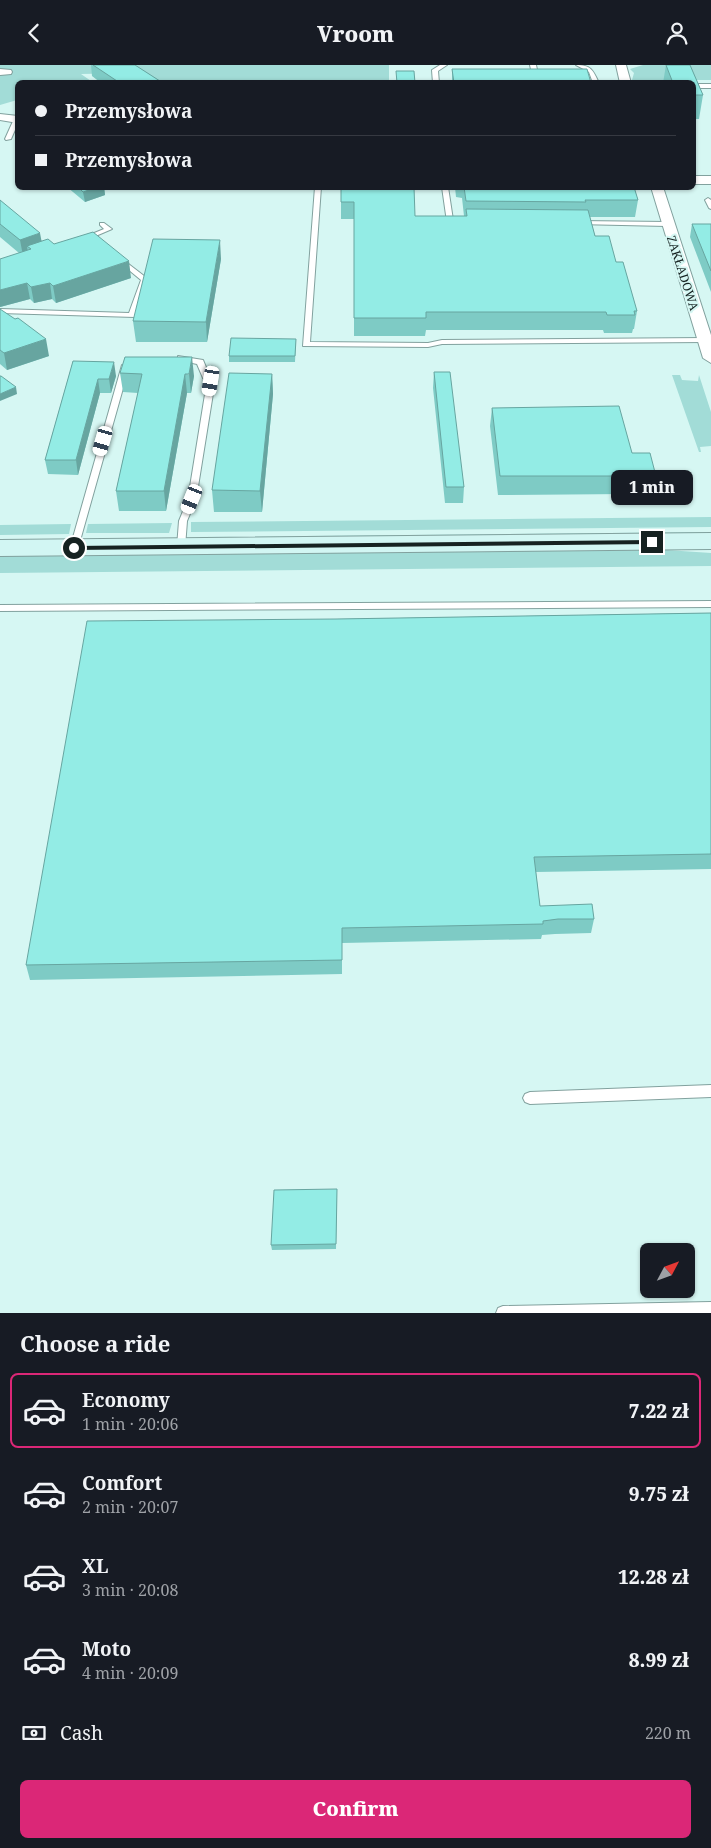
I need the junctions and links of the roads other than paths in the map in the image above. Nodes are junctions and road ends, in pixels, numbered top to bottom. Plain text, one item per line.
1 (444, 65) edge
2 (533, 65) edge
3 (579, 65) edge
4 (621, 65) edge
5 (436, 80) edge
6 (536, 80) edge
7 (595, 80) edge
8 (625, 80) edge
9 (696, 86) edge
10 (711, 86) edge
11 (0, 117) edge
12 (15, 120) edge
13 (15, 124) edge
14 (8, 139) dead end
15 (696, 180) edge
16 (711, 180) edge
17 (318, 190) edge
18 (445, 190) edge
19 (658, 190) edge
20 (708, 200) dead end
21 (711, 207) edge
22 (460, 222) edge
23 (567, 223) edge
24 (667, 223) junction
25 (102, 224) dead end
26 (89, 237) junction
27 (80, 240) edge
28 (100, 245) edge
29 (115, 256) edge
30 (0, 311) edge
31 (707, 336) edge
32 (170, 358) edge
33 (711, 358) edge
34 (130, 361) edge
35 (711, 541) edge
36 (181, 547) junction
37 (74, 548) junction
38 (0, 549) edge
39 (711, 603) edge
40 (0, 608) edge
41 (711, 1091) edge
42 (530, 1098) dead end
43 (711, 1309) edge
44 (503, 1313) edge

1 - 5 lane
2 - 6 lane
3 - 7 lane
4 - 8 street
9 - 10 lane
11 - 12 street
13 - 14 lane
15 - 16 street
17 - 31 lane
18 - 22 lane
19 - 24 street, ZAKŁADOWA
20 - 21 lane
23 - 24 lane
24 - 31 street, ZAKŁADOWA
25 - 26 lane
26 - 27 lane
26 - 28 lane
29 - 30 lane
31 - 33 street, ZAKŁADOWA
32 - 36 lane
34 - 37 lane
35 - 36 street
36 - 37 street
37 - 38 street
39 - 40 lane
41 - 42 lane
43 - 44 lane

